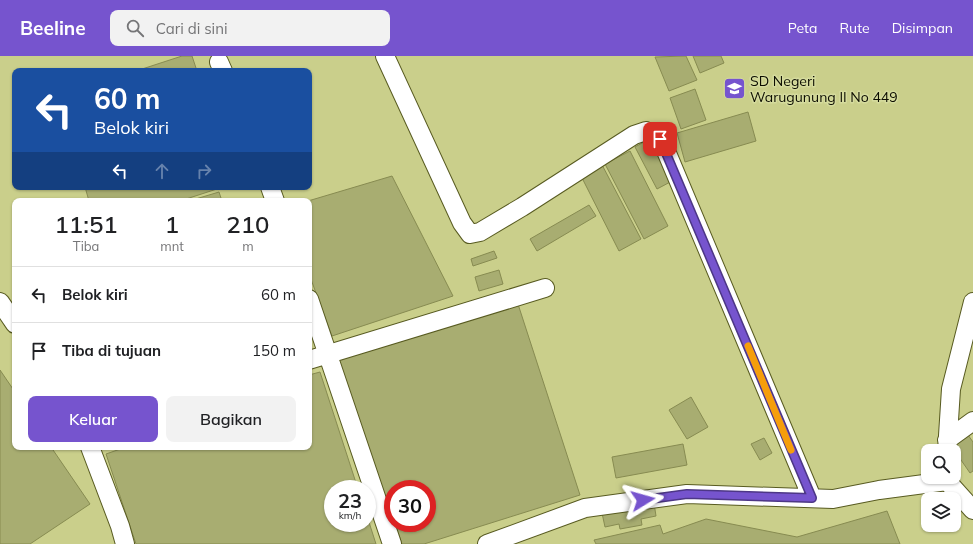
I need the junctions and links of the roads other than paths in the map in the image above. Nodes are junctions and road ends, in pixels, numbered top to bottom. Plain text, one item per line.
1 (385, 56) edge
2 (545, 288) dead end
3 (0, 302) edge
4 (973, 302) edge
5 (312, 308) edge
6 (12, 320) edge
7 (328, 354) junction
8 (312, 359) edge
9 (973, 421) edge
10 (947, 444) edge
11 (949, 444) edge
12 (91, 450) edge
13 (921, 483) edge
14 (952, 484) edge
15 (812, 498) junction
16 (973, 510) edge
17 (125, 544) edge
18 (392, 544) edge
19 (488, 544) edge

1 - 15 street
2 - 7 street
3 - 6 street
4 - 10 street
5 - 7 street
7 - 8 street
7 - 18 street
9 - 11 street
12 - 17 street
13 - 15 street
14 - 16 street
15 - 19 street

